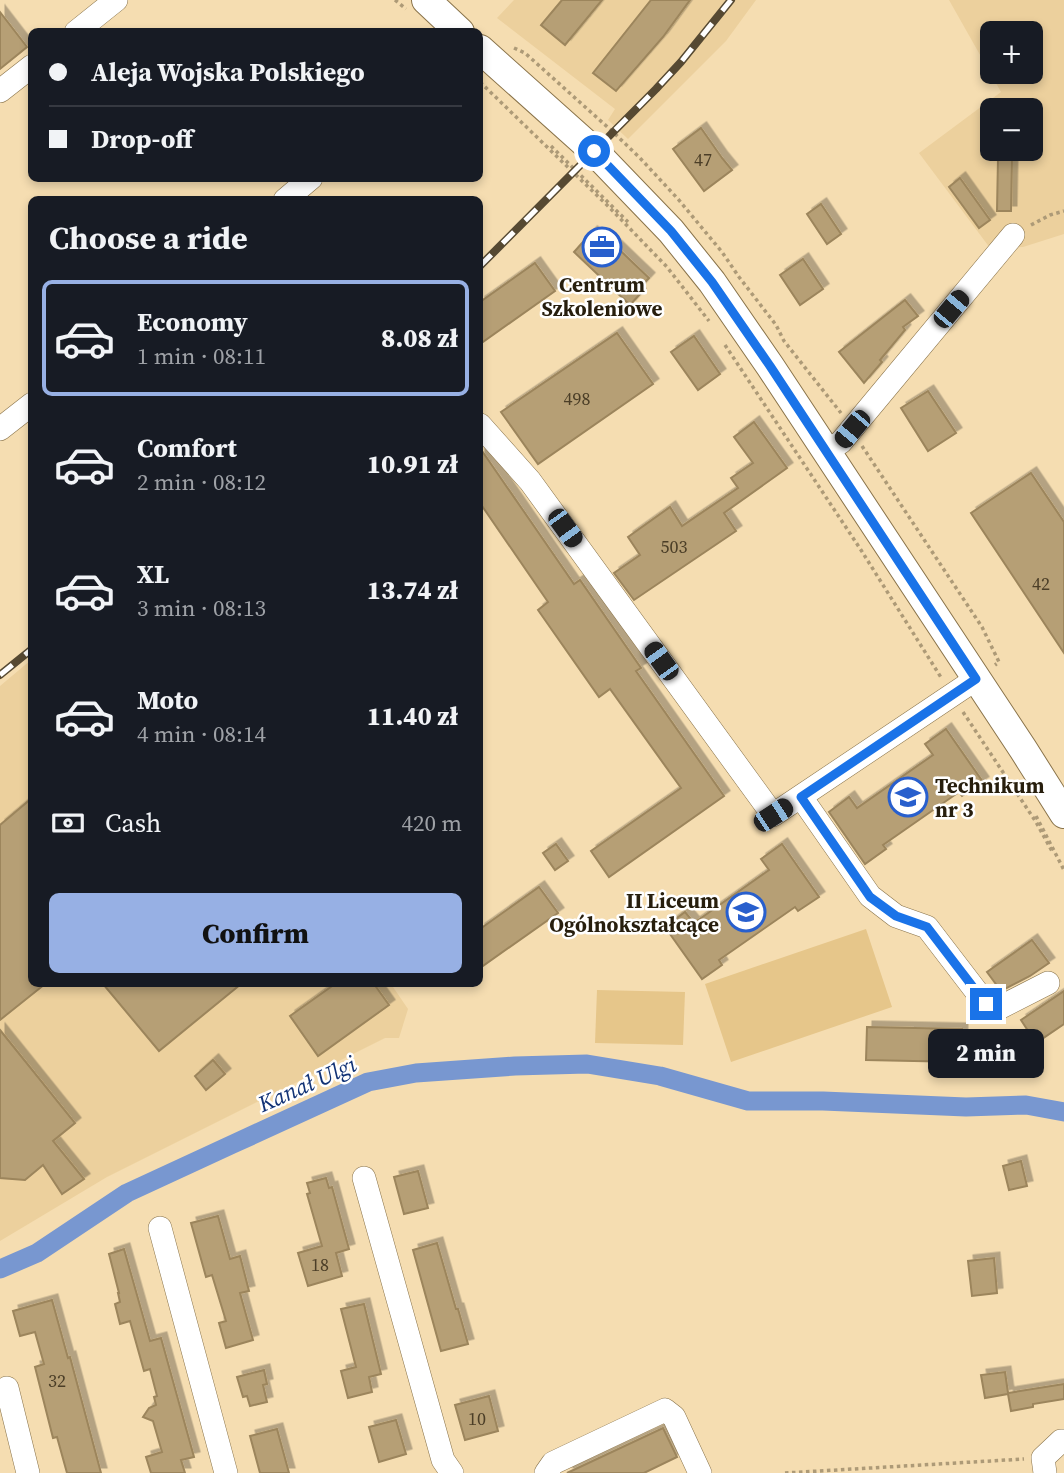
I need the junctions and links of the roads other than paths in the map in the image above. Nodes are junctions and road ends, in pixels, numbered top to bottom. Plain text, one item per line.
1 (116, 0) edge
2 (426, 0) edge
3 (81, 28) edge
4 (456, 28) edge
5 (483, 52) edge
6 (28, 69) edge
7 (0, 91) edge
8 (306, 182) edge
9 (290, 196) edge
10 (1013, 235) road end
11 (28, 407) edge
12 (483, 428) edge
13 (0, 429) edge
14 (827, 452) junction
15 (961, 689) junction
16 (801, 797) junction
17 (1064, 814) edge
18 (1048, 983) dead end
19 (364, 1178) dead end
20 (160, 1228) dead end
21 (7, 1388) dead end
22 (1064, 1441) edge
23 (1044, 1466) edge
24 (28, 1473) edge
25 (226, 1473) edge
26 (452, 1473) edge
27 (547, 1473) edge
28 (700, 1473) edge

1 - 3 street
2 - 4 main road
5 - 14 main road
6 - 7 street
8 - 9 street
10 - 14 street
11 - 13 street
12 - 16 street
14 - 15 main road
15 - 16 street
15 - 17 main road
16 - 18 street
19 - 26 street
20 - 25 street
21 - 24 street
22 - 23 street
27 - 28 street

